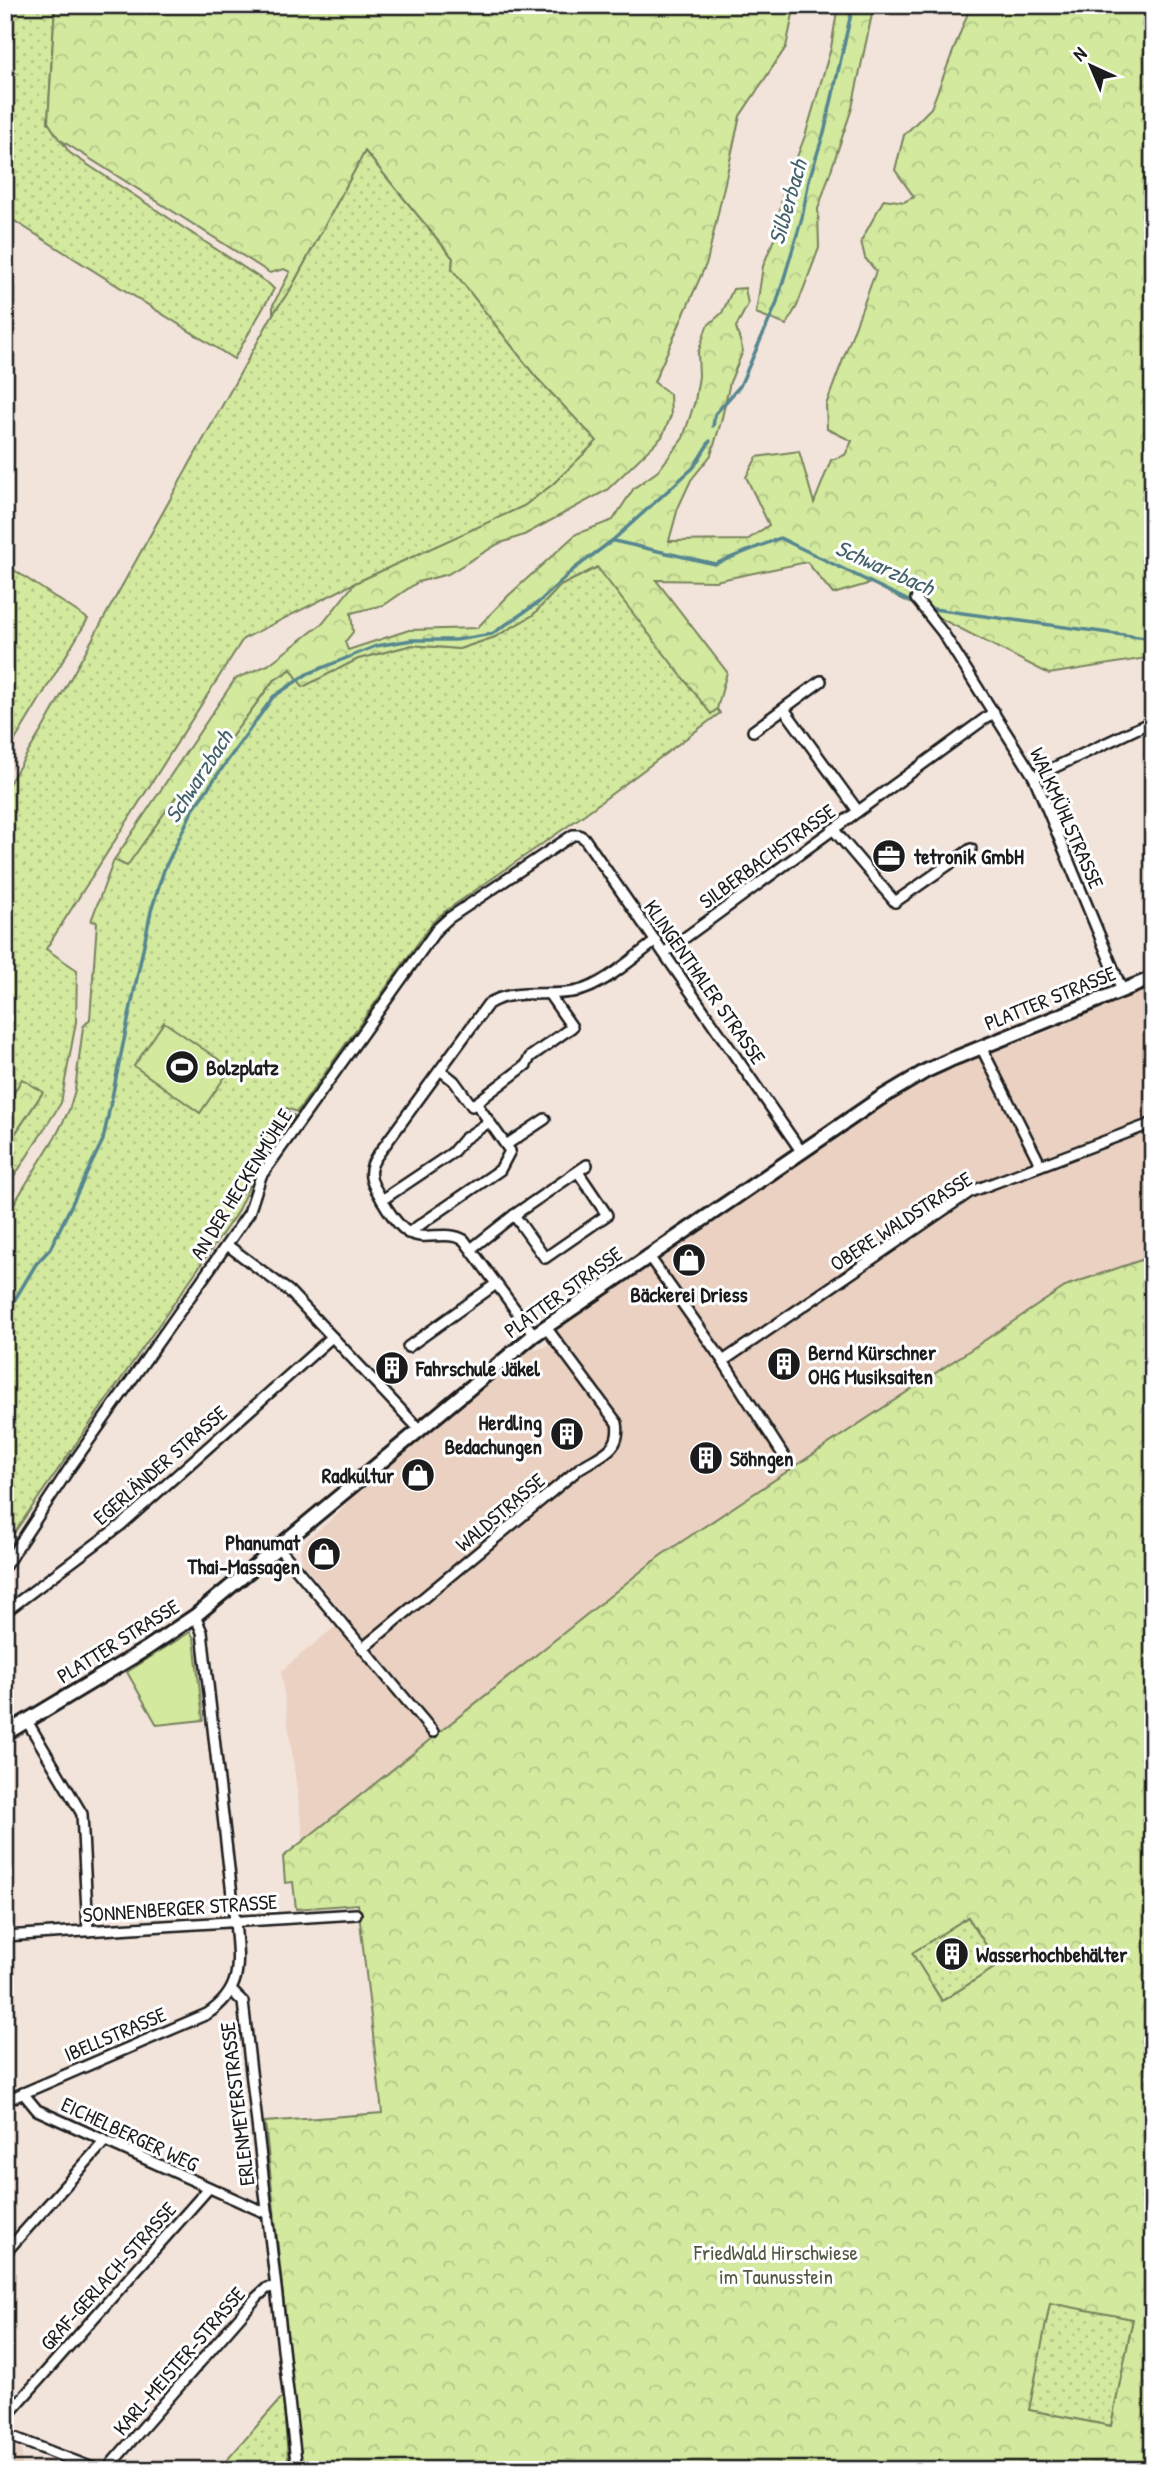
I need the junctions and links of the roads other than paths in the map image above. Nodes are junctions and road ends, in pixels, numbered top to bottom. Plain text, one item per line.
1 (916, 600) dead end
2 (821, 681) dead end
3 (784, 709) junction
4 (994, 712) junction
5 (1153, 721) edge
6 (753, 731) dead end
7 (1034, 777) junction
8 (858, 811) junction
9 (833, 829) junction
10 (579, 835) joint
11 (971, 849) dead end
12 (656, 942) junction
13 (664, 954) junction
14 (1153, 978) edge
15 (1122, 990) junction
16 (549, 993) junction
17 (982, 1047) junction
18 (440, 1070) junction
19 (476, 1103) junction
20 (545, 1119) dead end
21 (489, 1122) junction
22 (1153, 1123) edge
23 (506, 1145) junction
24 (801, 1151) junction
25 (1040, 1164) junction
26 (587, 1165) dead end
27 (578, 1172) junction
28 (382, 1200) junction
29 (514, 1214) junction
30 (408, 1233) junction
31 (227, 1245) junction
32 (471, 1249) junction
33 (649, 1255) junction
34 (496, 1284) junction
35 (545, 1326) junction
36 (534, 1335) junction
37 (332, 1337) junction
38 (408, 1347) dead end
39 (723, 1362) junction
40 (419, 1429) junction
41 (787, 1461) dead end
42 (278, 1547) junction
43 (5, 1566) edge
44 (5, 1612) edge
45 (195, 1616) junction
46 (363, 1648) junction
47 (27, 1721) junction
48 (433, 1732) dead end
49 (5, 1734) edge
50 (356, 1914) dead end
51 (235, 1921) junction
52 (88, 1931) junction
53 (5, 1936) edge
54 (231, 1990) junction
55 (23, 2093) junction
56 (5, 2101) edge
57 (105, 2141) junction
58 (208, 2189) junction
59 (268, 2214) junction
60 (5, 2253) edge
61 (275, 2287) junction
62 (5, 2418) edge
63 (5, 2434) edge
64 (112, 2463) dead end
65 (99, 2470) edge
66 (297, 2470) edge

1 - 4 street, WALKMÜHLSTRASSE
2 - 3 street
3 - 6 street
3 - 8 street, SILBERBACHSTRASSE
4 - 7 street, WALKMÜHLSTRASSE
4 - 8 street, SILBERBACHSTRASSE
5 - 7 street
7 - 15 street, WALKMÜHLSTRASSE
8 - 9 street, SILBERBACHSTRASSE
9 - 11 street
9 - 13 street, SILBERBACHSTRASSE
10 - 12 street, KLINGENTHALER STRASSE
10 - 31 street, AN DER HECKENMÜHLE
12 - 13 street, KLINGENTHALER STRASSE
12 - 16 street
13 - 24 street, KLINGENTHALER STRASSE
14 - 15 main road, PLATTER STRASSE
15 - 17 main road, PLATTER STRASSE
16 - 18 street
16 - 19 street
17 - 24 main road, PLATTER STRASSE
17 - 25 street
18 - 19 street
18 - 28 street
19 - 21 street
20 - 23 street
21 - 23 street
21 - 28 street
22 - 25 street, OBERE WALDSTRASSE
23 - 30 street
24 - 33 main road, PLATTER STRASSE
25 - 39 street, OBERE WALDSTRASSE
26 - 27 street
27 - 29 street
27 - 29 street
28 - 30 street
29 - 32 street
30 - 32 street
31 - 37 street
31 - 43 street, AN DER HECKENMÜHLE
32 - 34 street
33 - 35 main road, PLATTER STRASSE
33 - 39 street
34 - 36 street
34 - 38 street
35 - 36 main road, PLATTER STRASSE
35 - 46 street, WALDSTRASSE
36 - 40 main road, PLATTER STRASSE
37 - 40 street
37 - 44 street, EGERLÄNDER STRASSE
39 - 41 street
40 - 42 main road, PLATTER STRASSE
42 - 45 main road, PLATTER STRASSE
42 - 46 street
45 - 47 main road, PLATTER STRASSE
45 - 51 street
46 - 48 street
47 - 49 main road, PLATTER STRASSE
47 - 52 street
50 - 51 street, SONNENBERGER STRASSE
51 - 52 street, SONNENBERGER STRASSE
51 - 54 street
52 - 53 street, SONNENBERGER STRASSE
54 - 55 street, IBELLSTRASSE
54 - 59 street, ERLENMEYERSTRASSE
55 - 56 street, IBELLSTRASSE
55 - 57 street, EICHELBERGER WEG
57 - 58 street, EICHELBERGER WEG
57 - 60 street
58 - 59 street, EICHELBERGER WEG
58 - 62 street, GRAF-GERLACH-STRASSE
59 - 61 street, ERLENMEYERSTRASSE
61 - 64 street, KARL-MEISTER-STRASSE
61 - 66 street, ERLENMEYERSTRASSE
63 - 65 street

